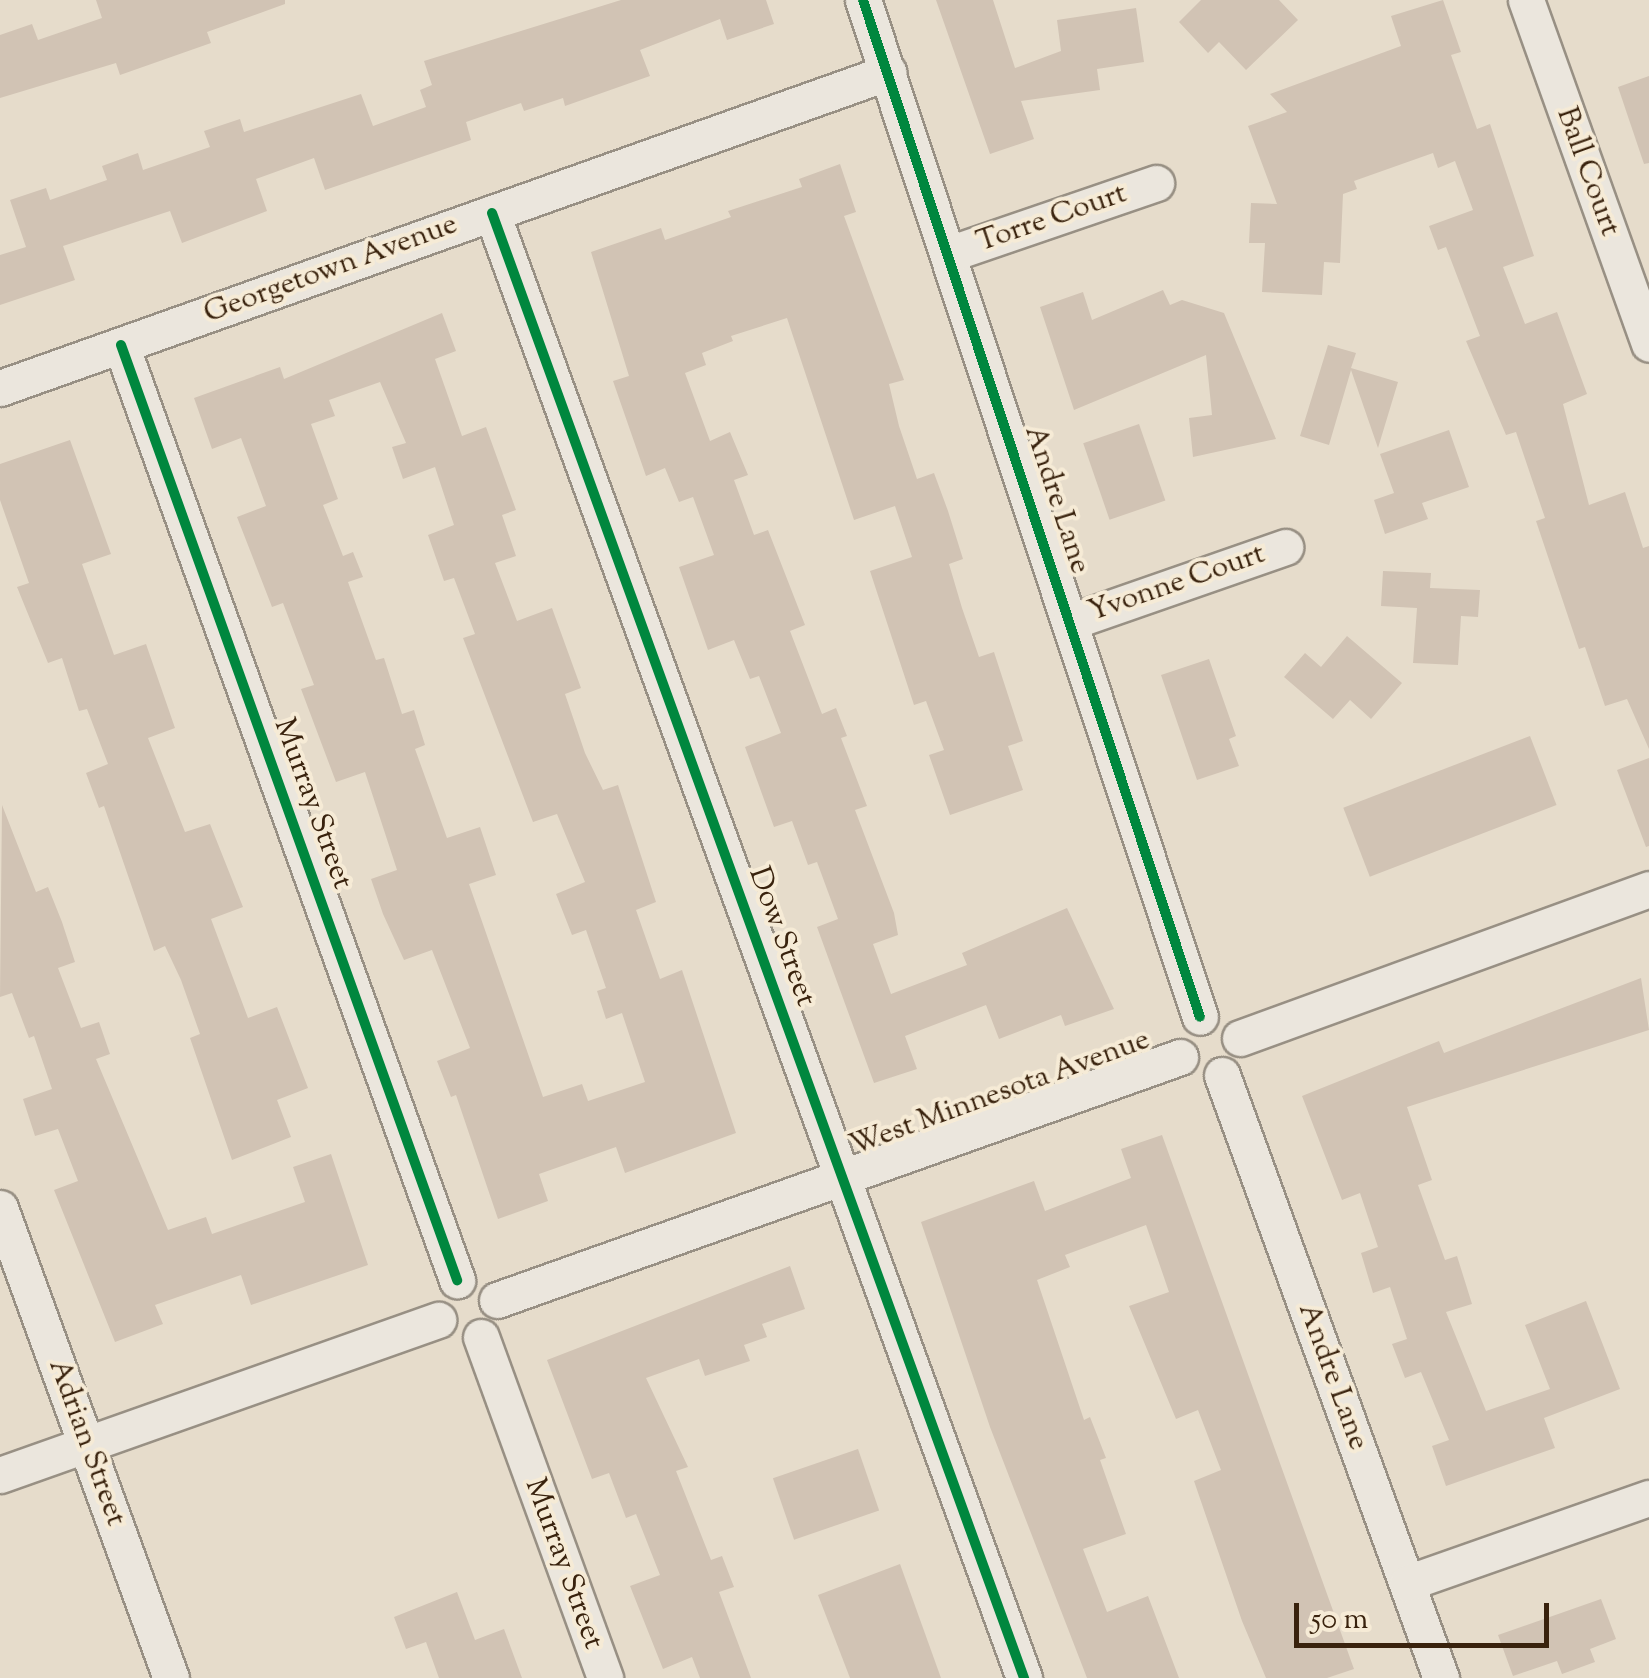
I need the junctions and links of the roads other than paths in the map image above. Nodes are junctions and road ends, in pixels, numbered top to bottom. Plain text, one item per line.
1 (863, 0) edge
2 (1526, 0) edge
3 (889, 72) junction
4 (1156, 183) dead end
5 (492, 213) junction
6 (949, 254) junction
7 (1649, 344) edge
8 (121, 345) junction
9 (0, 388) edge
10 (1285, 547) dead end
11 (1070, 622) junction
12 (1649, 889) edge
13 (1200, 1017) junction
14 (1240, 1038) junction
15 (1180, 1057) junction
16 (1222, 1075) junction
17 (842, 1177) junction
18 (0, 1208) edge
19 (456, 1280) junction
20 (497, 1300) junction
21 (438, 1320) junction
22 (481, 1337) junction
23 (86, 1444) junction
24 (0, 1475) edge
25 (1649, 1498) edge
26 (1407, 1583) junction
27 (172, 1678) edge
28 (605, 1678) edge
29 (1024, 1678) edge
30 (1441, 1678) edge

1 - 3 street, Andre Lane
2 - 7 street, Ball Court
3 - 5 street, Georgetown Avenue
3 - 6 street, Andre Lane
4 - 6 street, Torre Court
5 - 8 street, Georgetown Avenue
5 - 17 street, Dow Street
6 - 11 street, Andre Lane
8 - 9 street, Georgetown Avenue
8 - 19 street, Murray Street
10 - 11 street, Yvonne Court
11 - 13 street, Andre Lane
12 - 14 street
13 - 14 street
13 - 15 street
14 - 16 street
15 - 16 street
15 - 17 street, West Minnesota Avenue
16 - 26 street, Andre Lane
17 - 20 street, West Minnesota Avenue
17 - 29 street, Dow Street
18 - 23 street, Adrian Street
19 - 20 street
19 - 21 street
20 - 22 street
21 - 22 street
21 - 23 street
22 - 28 street, Murray Street
23 - 24 street
23 - 27 street, Adrian Street
25 - 26 street
26 - 30 street, Andre Lane

